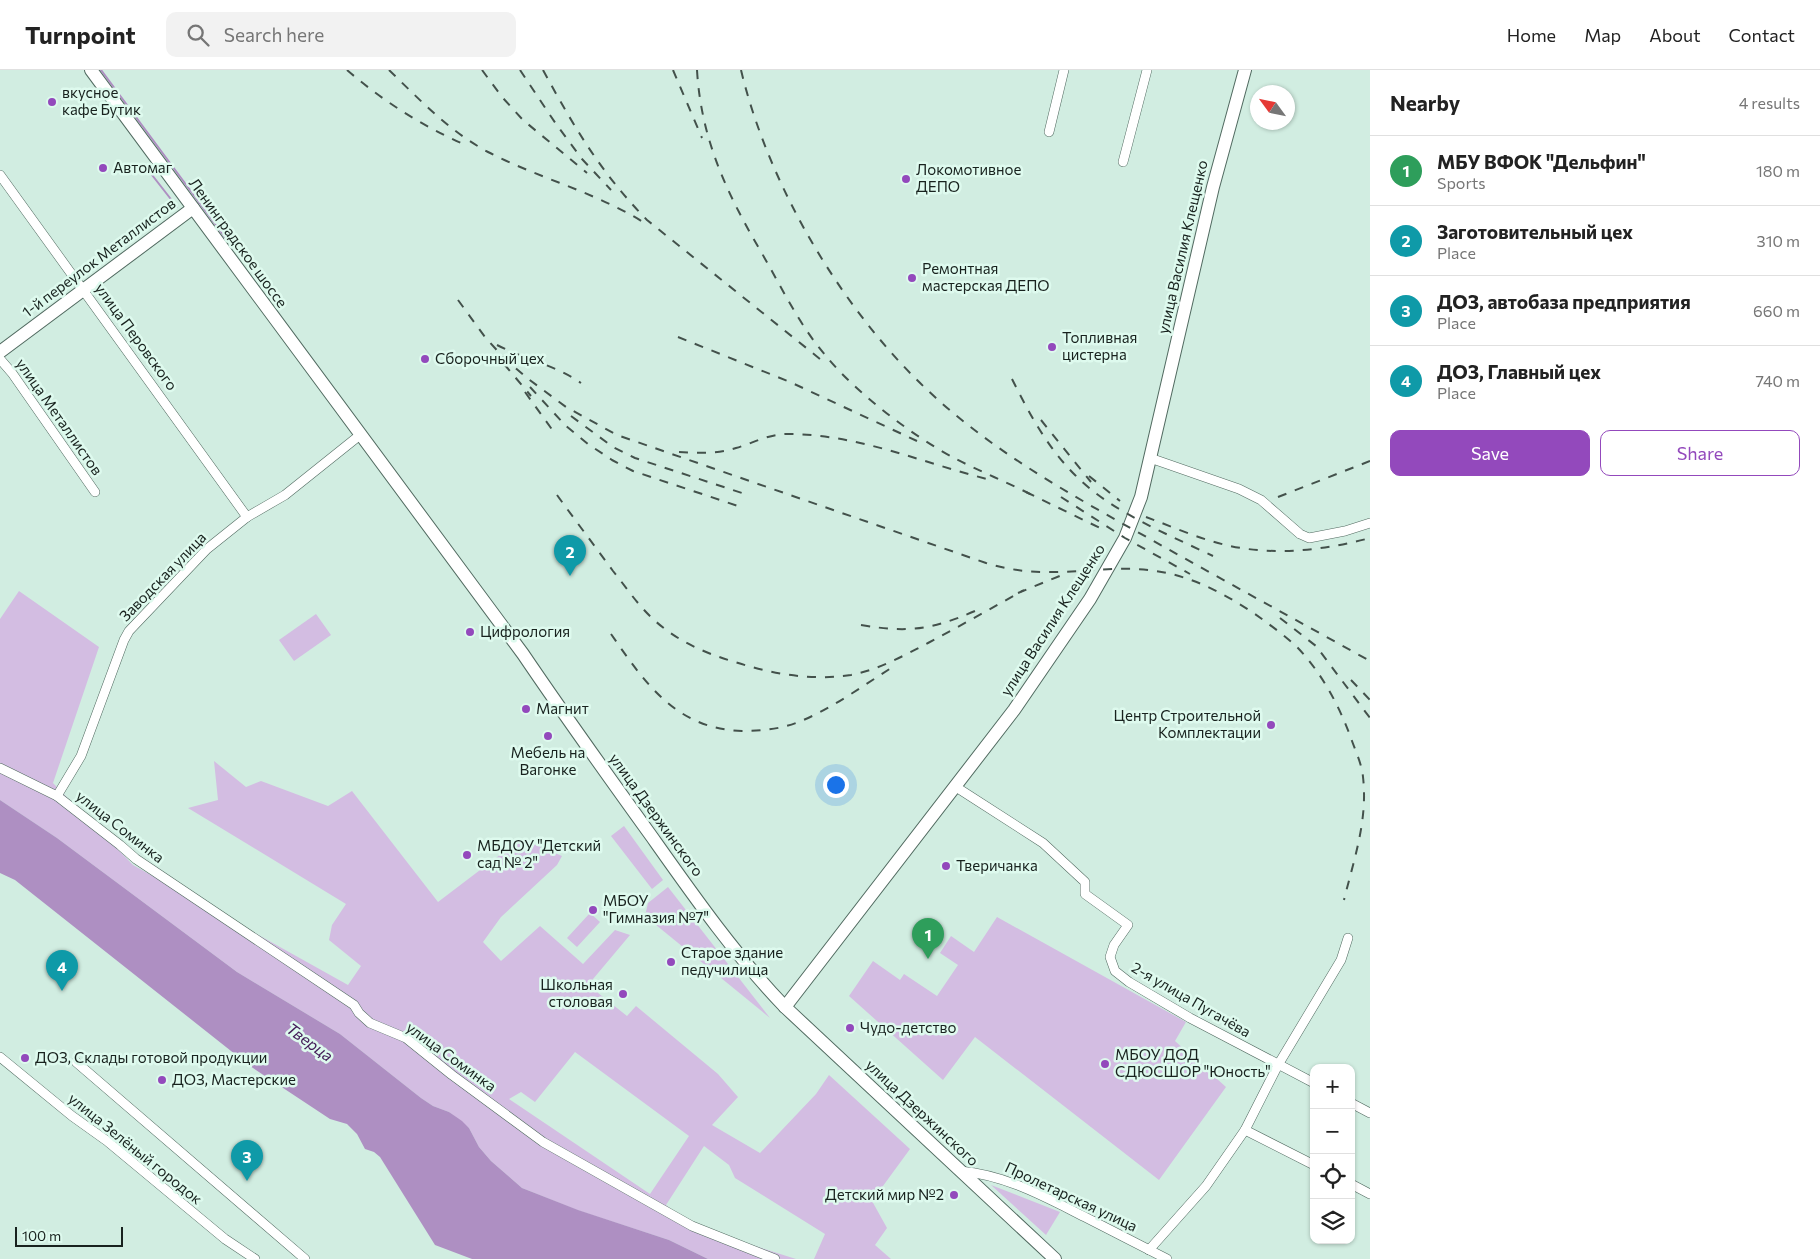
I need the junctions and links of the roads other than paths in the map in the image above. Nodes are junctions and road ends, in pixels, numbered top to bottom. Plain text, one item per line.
1 (91, 70) edge
2 (1064, 70) edge
3 (1147, 70) edge
4 (1244, 70) edge
5 (1049, 132) dead end
6 (1123, 162) dead end
7 (0, 175) edge
8 (193, 208) junction
9 (84, 290) junction
10 (0, 352) edge
11 (0, 359) edge
12 (360, 434) junction
13 (1150, 458) junction
14 (94, 492) dead end
15 (247, 517) junction
16 (1370, 523) edge
17 (0, 768) edge
18 (956, 787) junction
19 (56, 796) junction
20 (1348, 938) dead end
21 (784, 1007) junction
22 (0, 1057) edge
23 (76, 1062) dead end
24 (1278, 1065) junction
25 (1310, 1081) edge
26 (1355, 1105) edge
27 (1370, 1113) edge
28 (1245, 1130) junction
29 (1310, 1163) edge
30 (960, 1171) junction
31 (1355, 1186) edge
32 (1370, 1194) edge
33 (1149, 1250) junction
34 (255, 1259) edge
35 (305, 1259) edge
36 (775, 1259) edge
37 (1055, 1259) edge
38 (1167, 1259) edge

1 - 8 main road, Ленинградское шоссе
2 - 5 street
3 - 6 street
4 - 13 main road, улица Василия Клещенко
7 - 9 street, улица Перовского
8 - 9 main road, 1-й переулок Металлистов
8 - 12 main road, Ленинградское шоссе
9 - 10 main road, 1-й переулок Металлистов
9 - 15 street, улица Перовского
11 - 14 street, улица Металлистов
12 - 15 street, Заводская улица
12 - 21 main road, улица Дзержинского
13 - 16 street
13 - 18 main road, улица Василия Клещенко
15 - 19 street, Заводская улица
17 - 19 street, улица Соминка
18 - 21 main road, улица Василия Клещенко
18 - 24 street, 2-я улица Пугачёва
19 - 36 street, улица Соминка
20 - 24 street
21 - 30 main road, улица Дзержинского
22 - 34 street, улица Зелёный городок
23 - 35 street
24 - 25 street, 2-я улица Пугачёва
24 - 28 street
26 - 27 street
28 - 29 street
28 - 33 street
30 - 33 street, Пролетарская улица
30 - 37 main road, улица Дзержинского
31 - 32 street
33 - 38 street, Пролетарская улица

